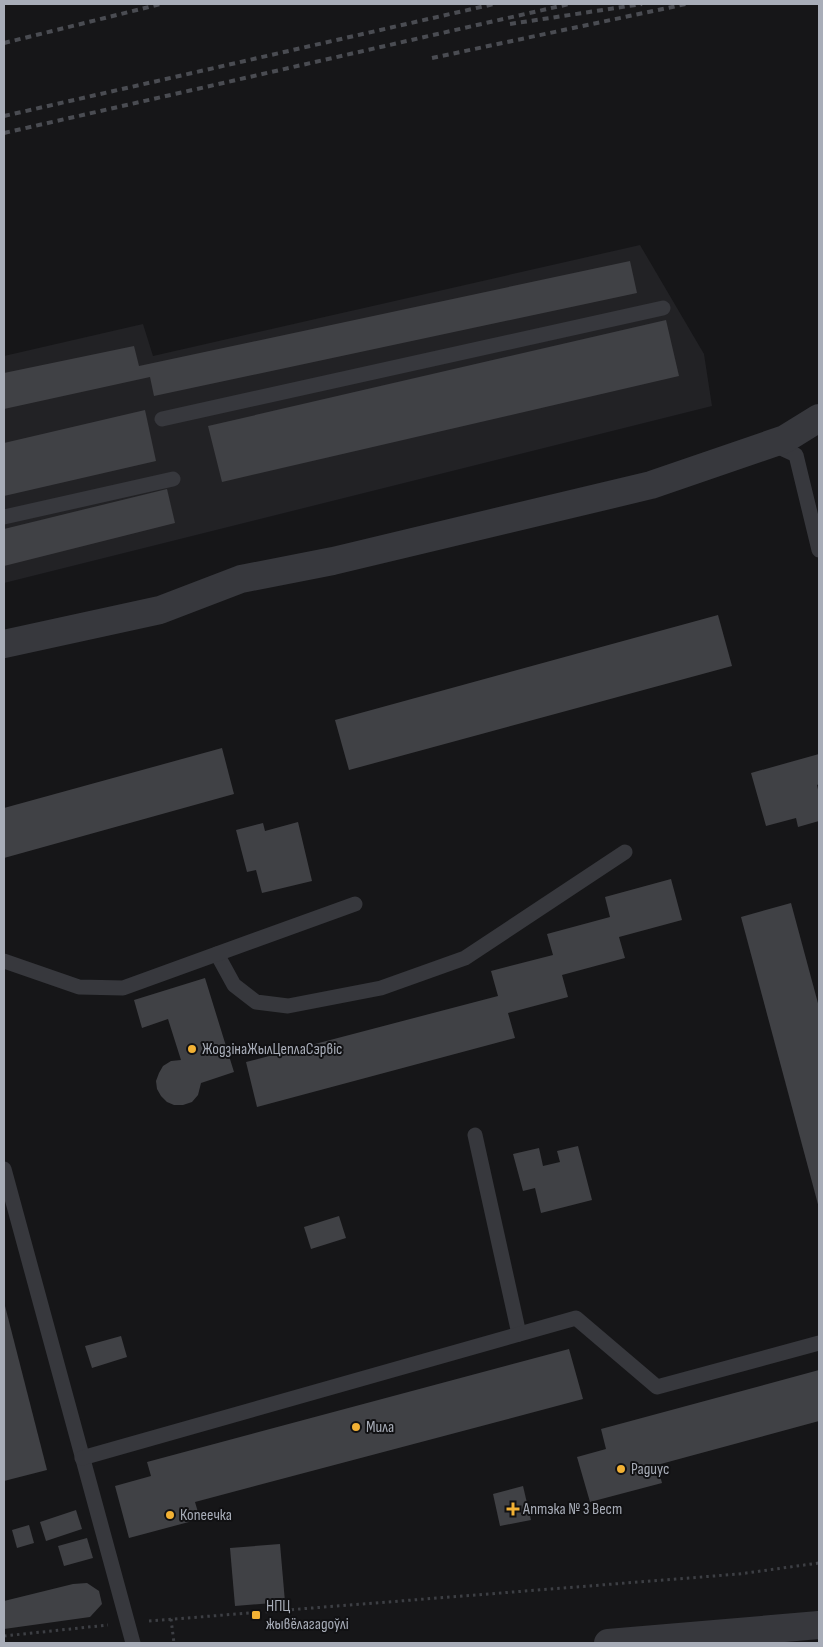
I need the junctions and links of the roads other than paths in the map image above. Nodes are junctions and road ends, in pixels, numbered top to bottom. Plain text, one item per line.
1 (664, 308) dead end
2 (819, 418) edge
3 (162, 419) dead end
4 (771, 444) junction
5 (173, 478) dead end
6 (4, 518) edge
7 (819, 550) edge
8 (4, 644) edge
9 (625, 852) dead end
10 (356, 904) dead end
11 (218, 954) junction
12 (4, 961) edge
13 (475, 1135) dead end
14 (4, 1169) edge
15 (519, 1334) junction
16 (819, 1343) edge
17 (82, 1458) junction
18 (819, 1625) edge
19 (133, 1643) edge
20 (608, 1643) edge

1 - 3 lane
2 - 4 street
4 - 7 lane
4 - 8 street
5 - 6 lane
9 - 11 lane
10 - 11 lane
11 - 12 lane
13 - 15 lane
14 - 17 lane
15 - 16 lane
15 - 17 lane
17 - 19 lane
18 - 20 street

